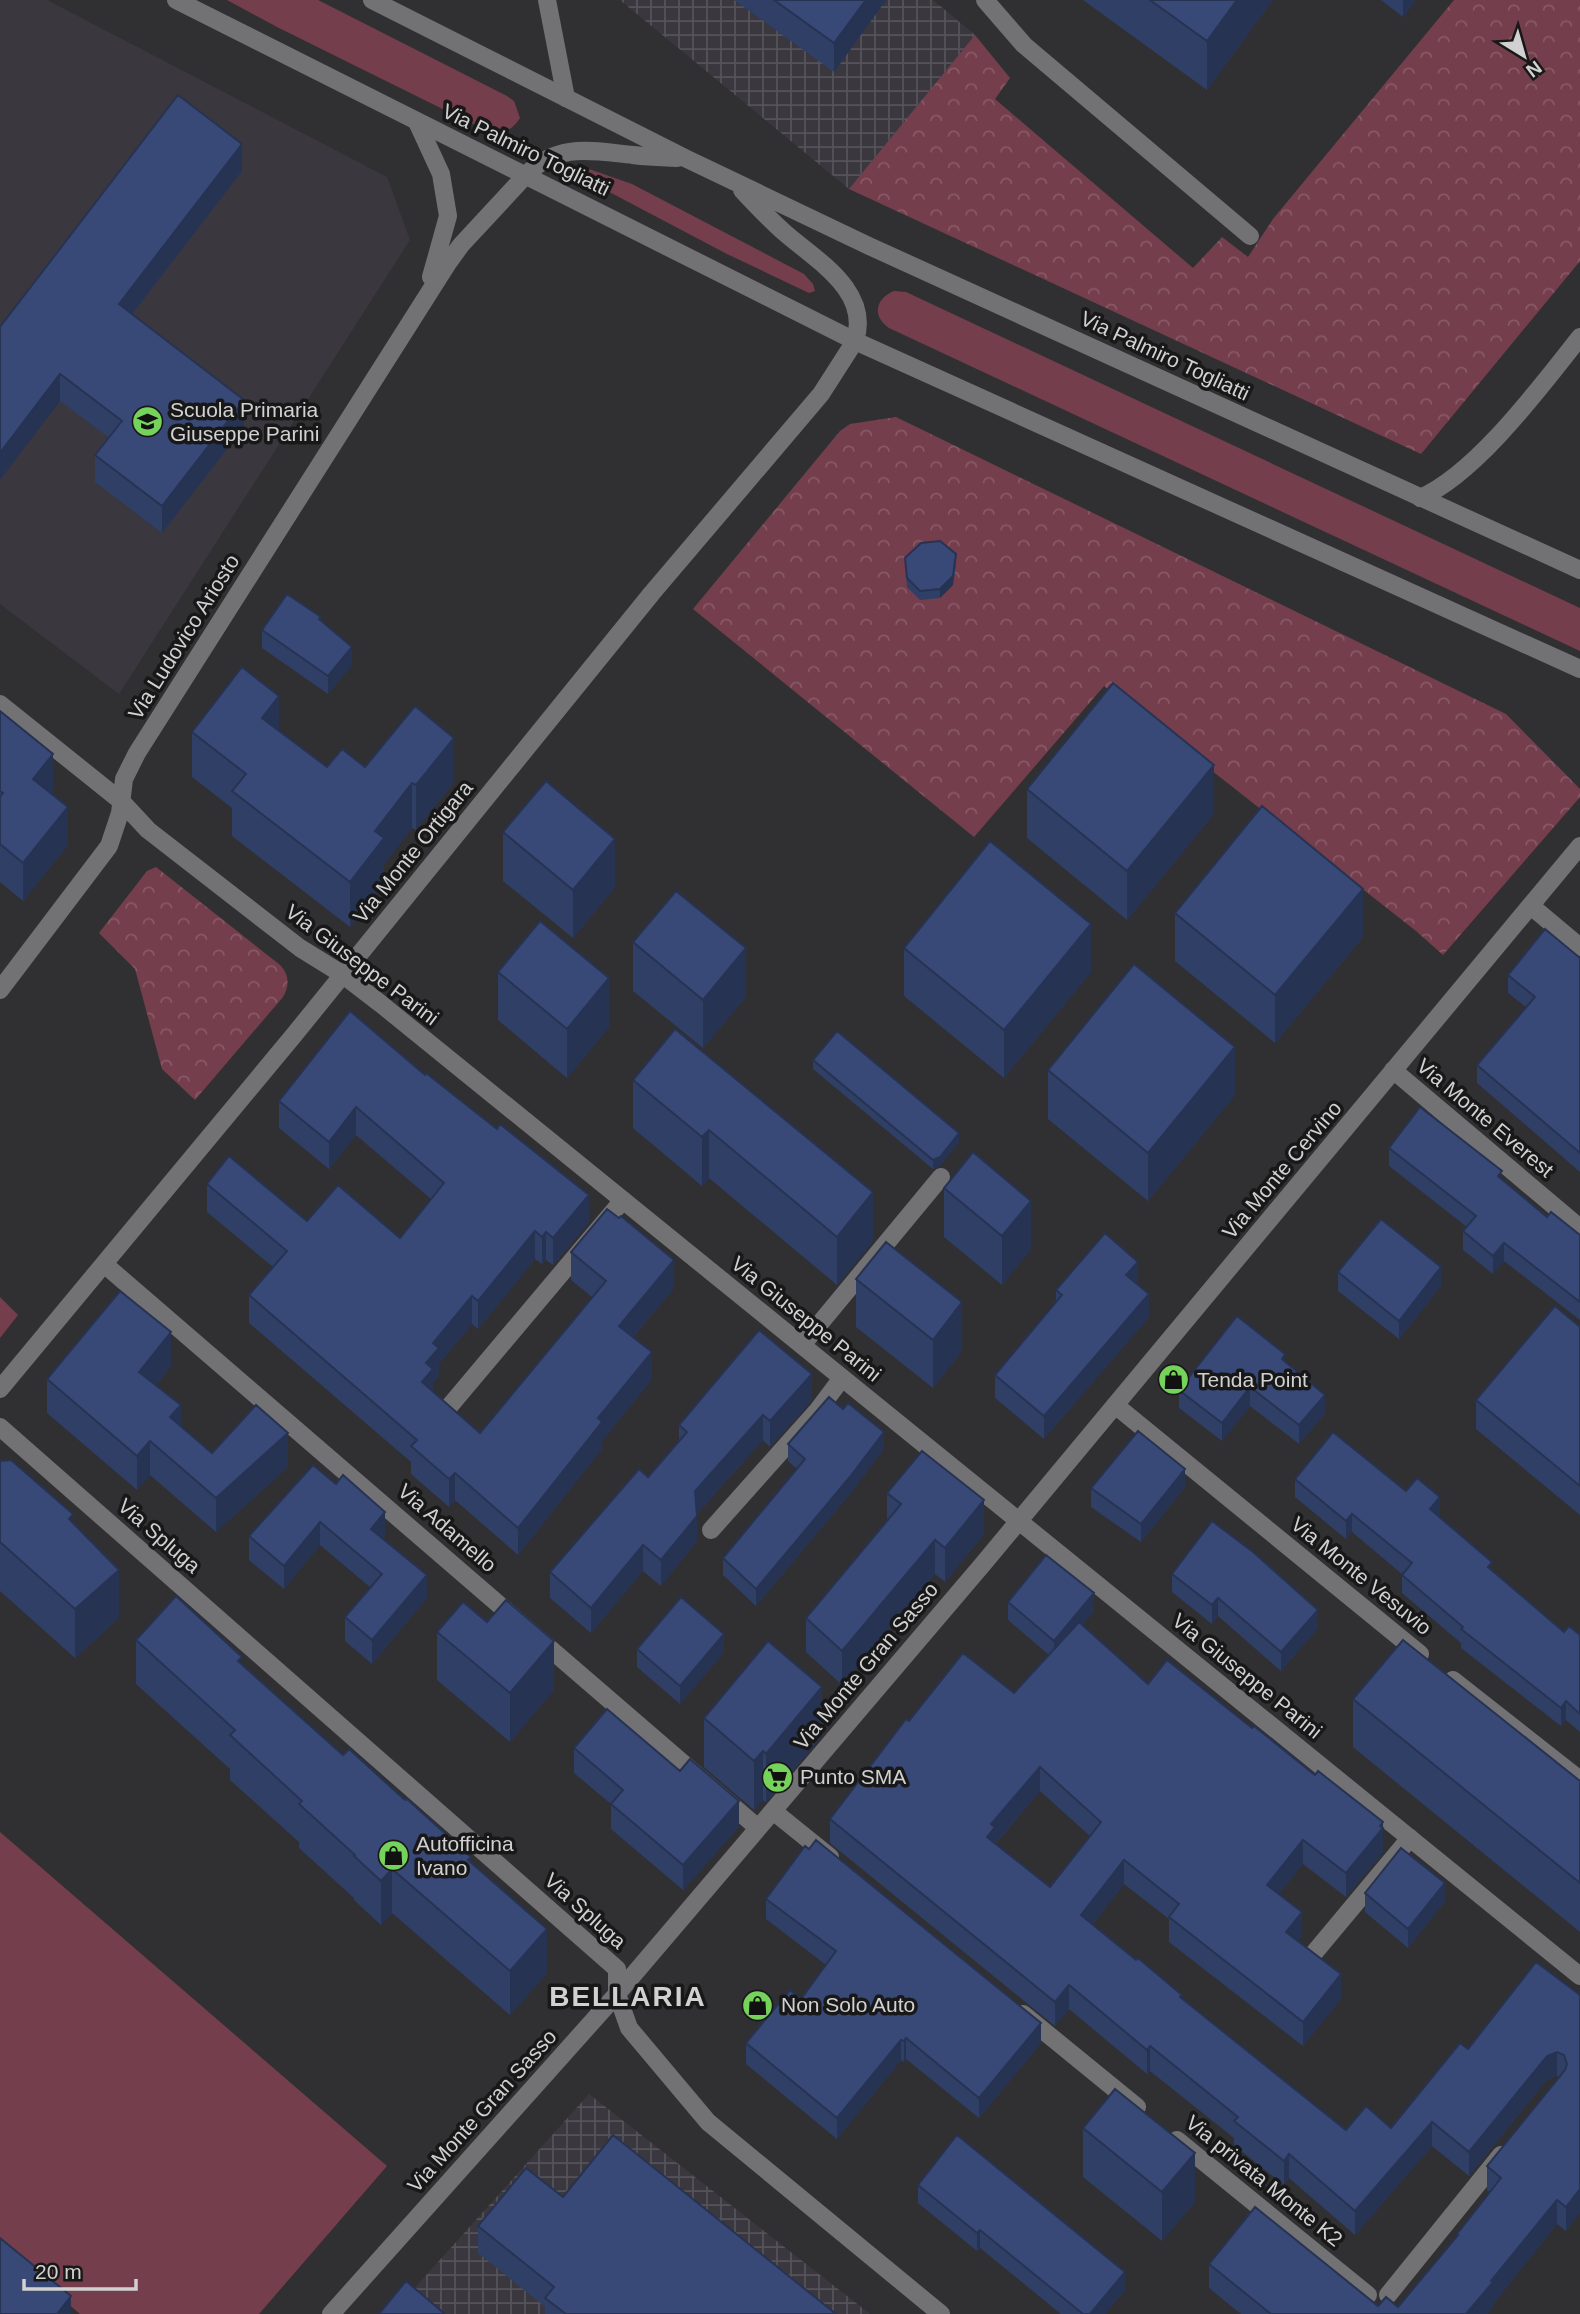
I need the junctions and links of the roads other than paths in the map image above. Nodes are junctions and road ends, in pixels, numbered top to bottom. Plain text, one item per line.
1 (176, 0) edge
2 (372, 0) edge
3 (547, 0) edge
4 (991, 2) edge
5 (566, 98) junction
6 (417, 121) junction
7 (687, 159) junction
8 (526, 175) junction
9 (733, 181) junction
10 (1250, 236) dead end
11 (419, 310) junction
12 (1580, 337) edge
13 (855, 341) junction
14 (1420, 498) junction
15 (1580, 570) edge
16 (1573, 666) edge
17 (1580, 676) edge
18 (0, 704) edge
19 (121, 801) junction
20 (1580, 846) edge
21 (1531, 906) junction
22 (1580, 947) edge
23 (342, 974) junction
24 (0, 990) edge
25 (1393, 1070) junction
26 (941, 1177) dead end
27 (623, 1200) junction
28 (1580, 1228) edge
29 (104, 1264) junction
30 (802, 1345) junction
31 (842, 1378) junction
32 (0, 1389) edge
33 (1115, 1405) junction
34 (443, 1414) edge
35 (0, 1427) edge
36 (1019, 1521) junction
37 (711, 1530) dead end
38 (1580, 1780) edge
39 (773, 1811) junction
40 (758, 1828) junction
41 (1410, 1838) junction
42 (848, 1872) edge
43 (1308, 1959) edge
44 (1580, 1976) edge
45 (617, 1994) junction
46 (1011, 2004) edge
47 (1514, 2139) edge
48 (1368, 2295) edge
49 (1388, 2295) edge
50 (331, 2314) edge
51 (942, 2314) edge

1 - 6 street, Via Palmiro Togliatti
2 - 5 street, Via Palmiro Togliatti
3 - 5 street
4 - 10 street
5 - 7 street, Via Palmiro Togliatti
6 - 8 street, Via Palmiro Togliatti
6 - 11 street, Via Ludovico Ariosto
7 - 8 street, Via Ludovico Ariosto
7 - 9 street, Via Palmiro Togliatti
8 - 11 street, Via Ludovico Ariosto
8 - 13 street, Via Palmiro Togliatti
9 - 13 street, Via Palmiro Togliatti
9 - 14 street, Via Palmiro Togliatti
11 - 19 street, Via Ludovico Ariosto
12 - 14 street
13 - 16 street, Via Palmiro Togliatti
13 - 23 street, Via Monte Ortigara
14 - 15 street, Via Palmiro Togliatti
16 - 17 street
18 - 19 street, Via Giuseppe Parini
19 - 23 street, Via Giuseppe Parini
19 - 24 street, Via Ludovico Ariosto
20 - 21 street, Via Monte Cervino
21 - 22 street
21 - 25 street, Via Monte Cervino
23 - 27 street, Via Giuseppe Parini
23 - 29 street, Via Monte Ortigara
25 - 28 street, Via Monte Everest
25 - 33 street, Via Monte Cervino
26 - 30 street
27 - 30 street, Via Giuseppe Parini
27 - 34 street
29 - 32 street, Via Monte Ortigara
29 - 40 street, Via Adamello
30 - 31 street, Via Giuseppe Parini
31 - 36 street, Via Giuseppe Parini
31 - 37 street
33 - 36 street, Via Monte Cervino
33 - 38 street, Via Monte Vesuvio
35 - 45 street, Via Spluga
36 - 39 street, Via Monte Gran Sasso
36 - 41 street, Via Giuseppe Parini
39 - 40 street, Via Monte Gran Sasso
39 - 42 street
40 - 45 street, Via Monte Gran Sasso
41 - 43 street
41 - 44 street, Via Giuseppe Parini
45 - 50 street, Via Monte Gran Sasso
45 - 51 street, Via Spluga
46 - 48 street, Via privata Monte K2
47 - 49 street

